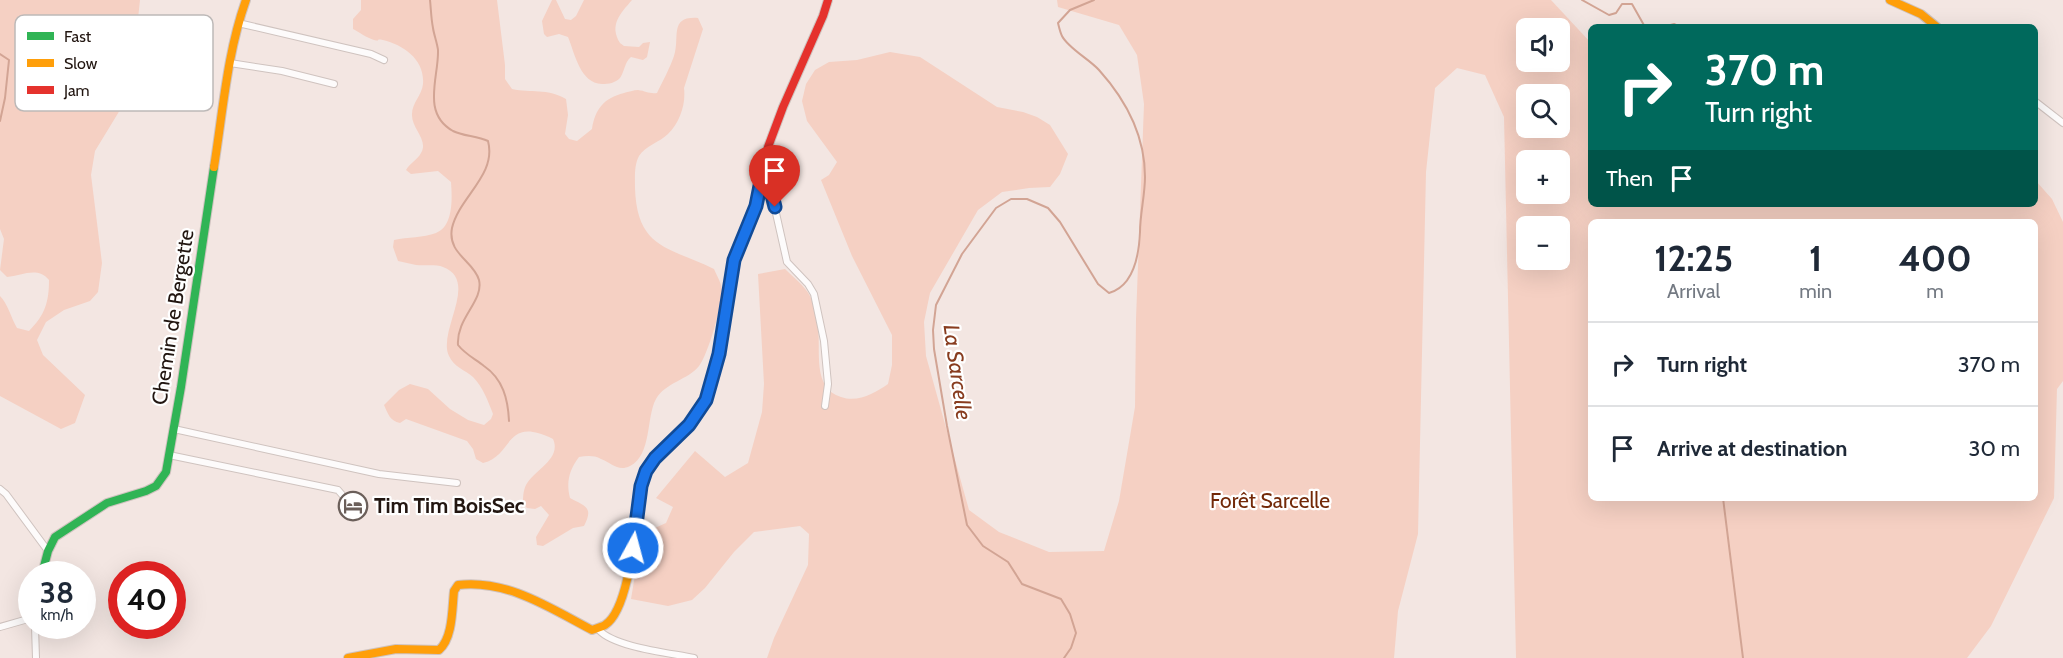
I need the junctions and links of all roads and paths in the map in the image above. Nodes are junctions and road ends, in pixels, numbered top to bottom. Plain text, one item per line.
1 (246, 0) edge
2 (828, 0) edge
3 (1890, 0) edge
4 (238, 23) junction
5 (1933, 24) edge
6 (384, 60) dead end
7 (230, 63) junction
8 (334, 84) dead end
9 (2038, 104) edge
10 (2063, 123) edge
11 (762, 176) junction
12 (825, 406) dead end
13 (174, 429) junction
14 (169, 455) junction
15 (457, 483) dead end
16 (0, 489) edge
17 (344, 498) dead end
18 (48, 551) junction
19 (45, 561) edge
20 (18, 622) edge
21 (0, 627) edge
22 (599, 630) junction
23 (35, 639) edge
24 (36, 658) edge
25 (348, 658) edge
26 (694, 658) edge

1 - 4 street, Chemin de Bergette
2 - 11 street
3 - 5 street
4 - 6 street
4 - 7 street, Chemin de Bergette
7 - 8 street
7 - 13 street, Chemin de Bergette
9 - 10 street
11 - 12 street
11 - 22 street
13 - 14 street, Chemin de Bergette
13 - 15 street
14 - 17 street
14 - 18 street, Chemin de Bergette
16 - 18 street
18 - 19 street, Chemin de Bergette
20 - 21 street
22 - 25 street
22 - 26 street
23 - 24 street

